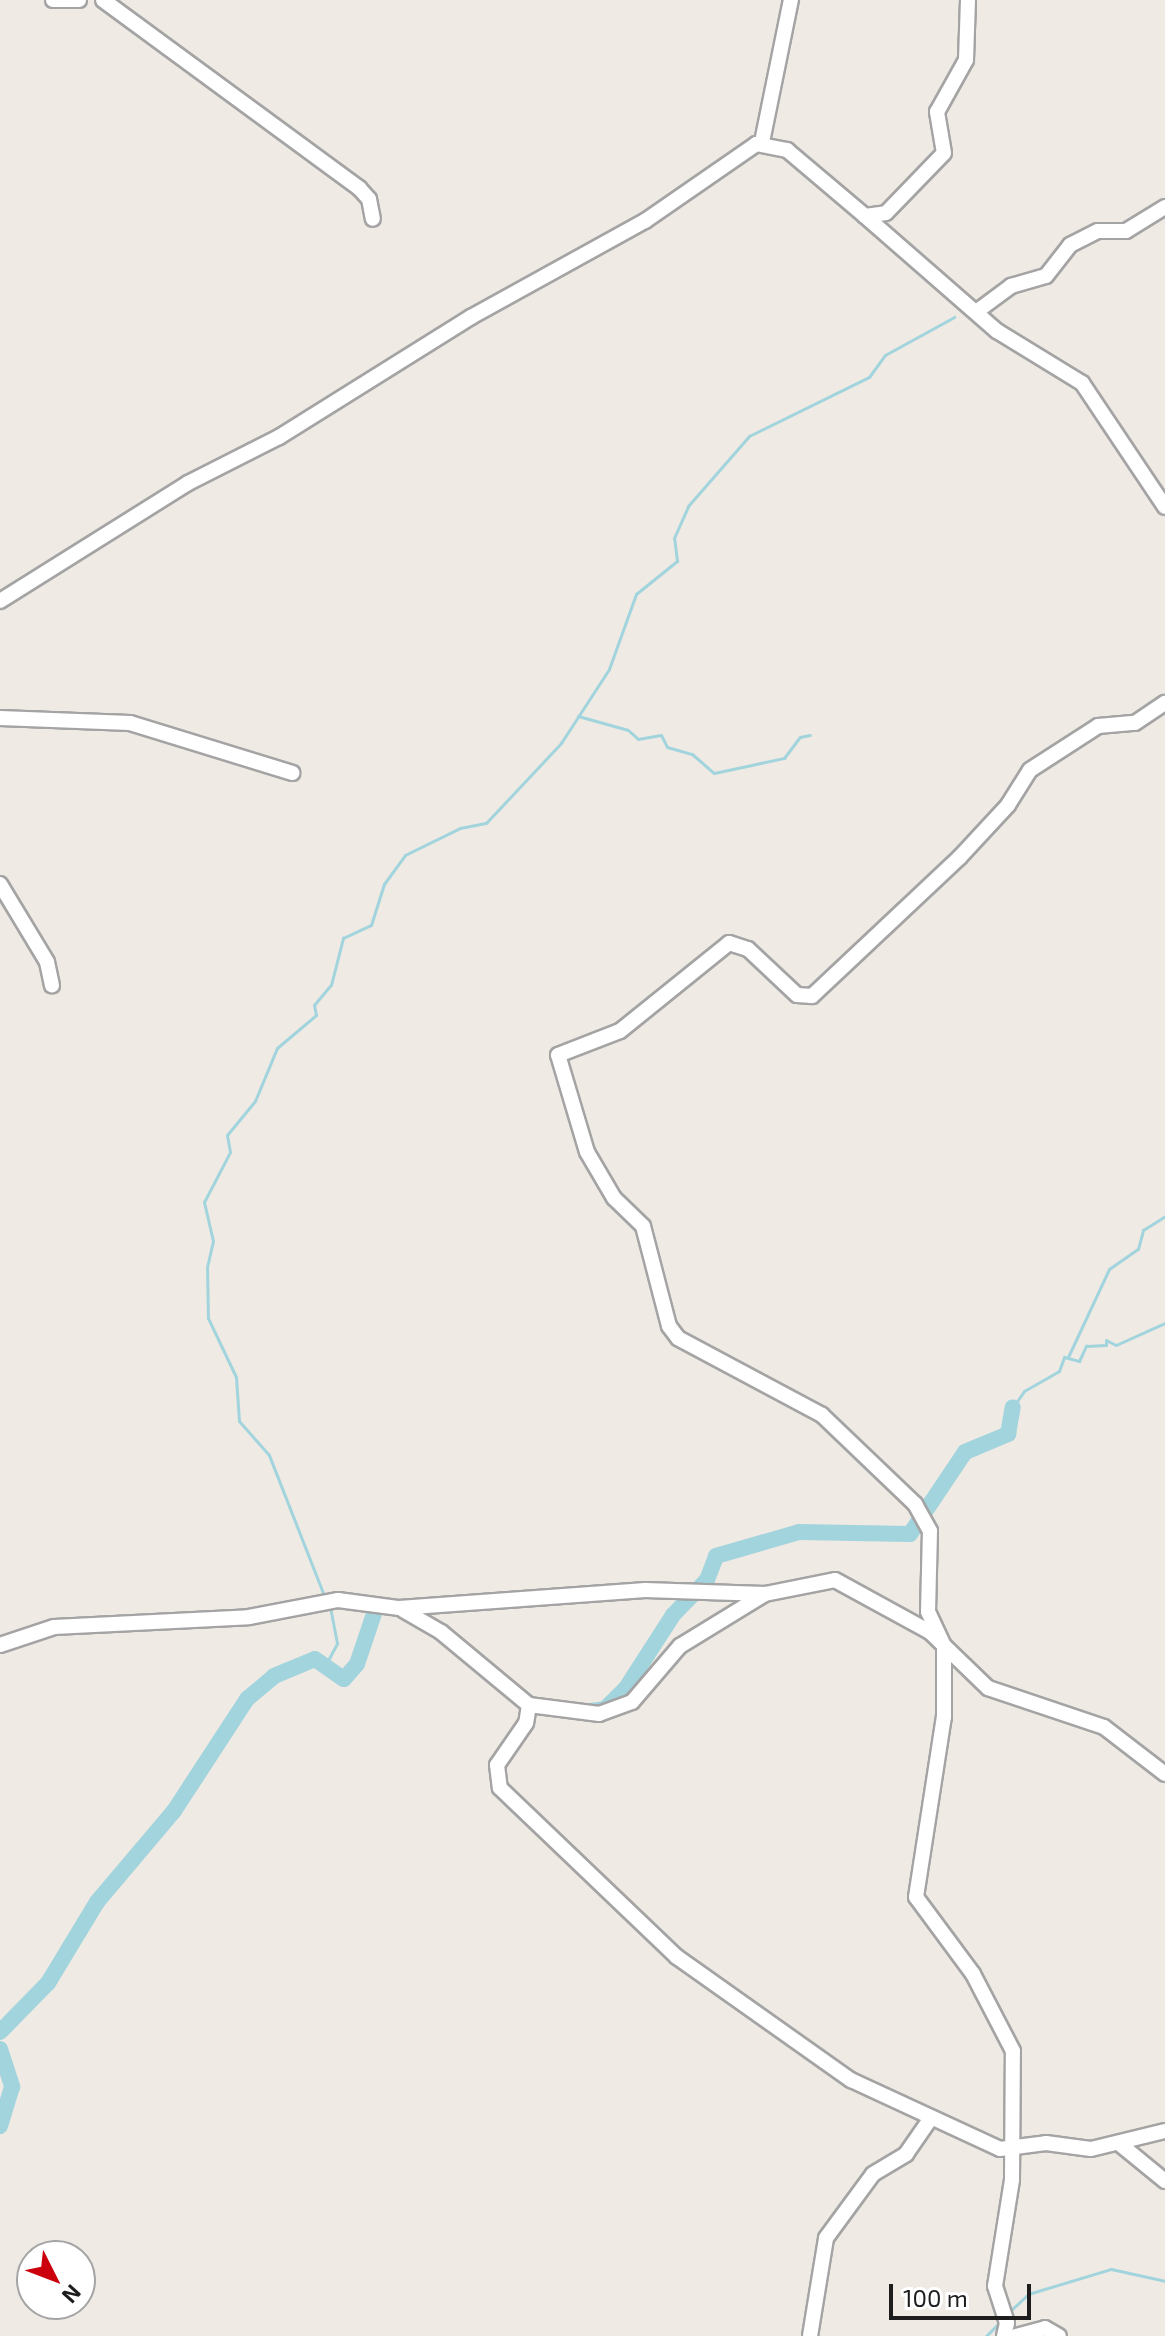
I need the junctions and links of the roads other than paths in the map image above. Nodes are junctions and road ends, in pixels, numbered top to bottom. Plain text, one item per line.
1 (53, 0) edge
2 (79, 0) edge
3 (103, 0) edge
4 (791, 0) edge
5 (968, 0) edge
6 (762, 142) junction
7 (1165, 207) edge
8 (865, 216) junction
9 (373, 219) dead end
10 (976, 312) junction
11 (1165, 507) edge
12 (0, 601) edge
13 (1165, 703) edge
14 (0, 718) edge
15 (293, 773) dead end
16 (0, 884) edge
17 (52, 985) dead end
18 (765, 1594) junction
19 (399, 1608) junction
20 (0, 1645) edge
21 (944, 1646) junction
22 (529, 1705) junction
23 (1165, 1774) edge
24 (931, 2118) junction
25 (1165, 2131) edge
26 (1121, 2145) junction
27 (1012, 2150) junction
28 (1165, 2181) edge
29 (810, 2336) edge
30 (1004, 2336) edge
31 (1016, 2336) edge
32 (1059, 2336) edge

1 - 2 street
3 - 9 street
4 - 6 street
5 - 8 street
6 - 8 street
6 - 12 street
7 - 10 street
8 - 10 street
10 - 11 street
13 - 21 street
14 - 15 street
16 - 17 street
18 - 19 street
18 - 21 street
18 - 22 street
19 - 20 street
19 - 22 street
21 - 23 street
21 - 27 street
22 - 24 street
24 - 27 street
24 - 29 street
25 - 26 street
26 - 27 street
26 - 28 street
27 - 30 street
31 - 32 street

